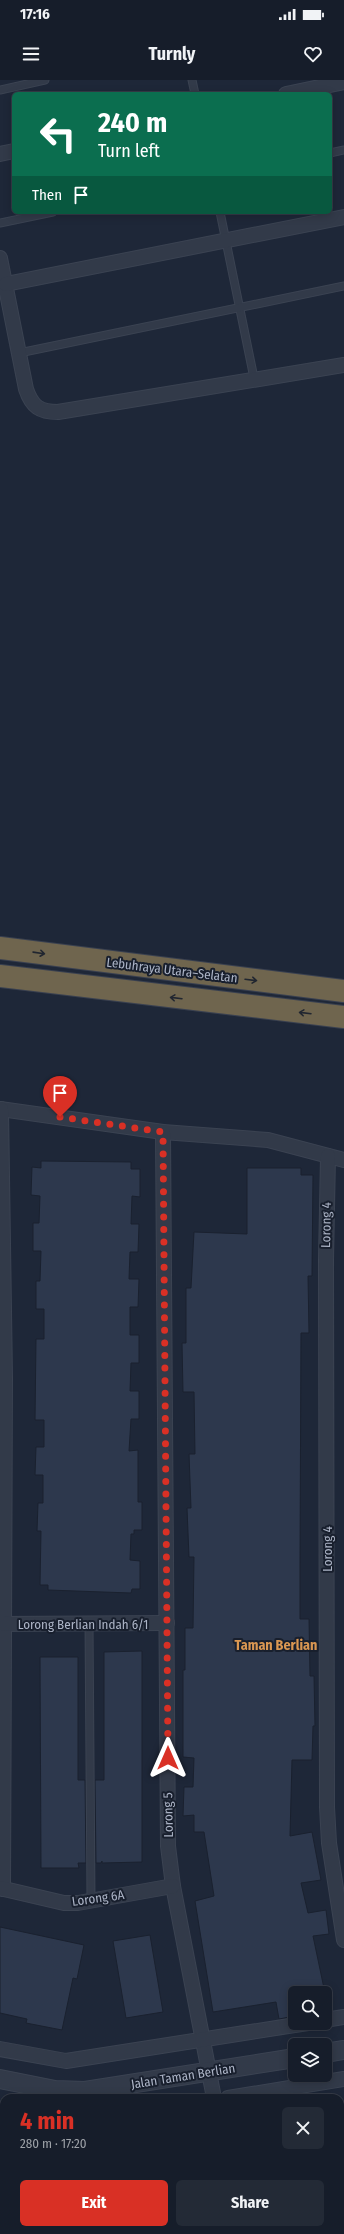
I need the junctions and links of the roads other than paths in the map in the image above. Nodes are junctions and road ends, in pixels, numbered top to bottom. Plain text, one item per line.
1 (45, 80) edge
2 (192, 80) edge
3 (344, 82) edge
4 (0, 90) edge
5 (195, 92) edge
6 (296, 92) edge
7 (344, 150) edge
8 (12, 151) edge
9 (332, 153) edge
10 (0, 154) edge
11 (44, 214) edge
12 (220, 214) edge
13 (344, 217) edge
14 (0, 223) edge
15 (226, 241) junction
16 (0, 258) edge
17 (6, 284) junction
18 (344, 286) edge
19 (240, 307) junction
20 (19, 353) junction
21 (344, 364) edge
22 (254, 378) junction
23 (0, 948) edge
24 (0, 976) edge
25 (344, 991) edge
26 (344, 1017) edge
27 (1, 1109) edge
28 (163, 1132) junction
29 (328, 1156) junction
30 (344, 1160) edge
31 (2, 1378) edge
32 (89, 1622) junction
33 (167, 1623) junction
34 (2, 1624) edge
35 (173, 1886) junction
36 (1, 1889) edge
37 (92, 1902) junction
38 (344, 1940) edge
39 (344, 2018) edge
40 (332, 2019) edge
41 (288, 2026) edge
42 (202, 2039) junction
43 (0, 2049) edge
44 (344, 2050) edge
45 (332, 2052) edge
46 (288, 2059) edge
47 (209, 2072) junction
48 (0, 2079) edge
49 (344, 2079) edge
50 (213, 2094) edge
51 (252, 2094) edge

1 - 4 lane
2 - 5 lane
3 - 6 street
7 - 9 lane
8 - 10 street
11 - 14 lane
12 - 15 lane
13 - 15 street
15 - 17 street
15 - 19 lane
16 - 17 street
17 - 20 street
18 - 19 lane
19 - 20 lane
19 - 22 lane
20 - 22 street
21 - 22 street
23 -> 25 highway, Lebuhraya Utara–Selatan
26 -> 24 highway, Lebuhraya Utara–Selatan
27 - 28 street
27 - 31 street
28 - 29 street
28 - 33 street, Lorong 5
29 - 30 street
29 - 38 street, Lorong 4
31 - 34 street
32 - 33 street, Lorong Berlian Indah 6/1
32 - 34 street, Lorong Berlian Indah 6/1
32 - 37 lane
33 - 35 street, Lorong 5
34 - 36 street
35 - 37 street, Lorong 6A
35 - 42 street, Lorong 5
36 - 37 street, Lorong 6A
39 - 40 street
41 - 42 street
42 - 43 street
42 - 47 street, Lorong 5
44 - 45 street
46 - 47 street, Jalan Taman Berlian
47 - 48 street, Jalan Taman Berlian
47 - 50 street, Lorong 5
49 - 51 street

